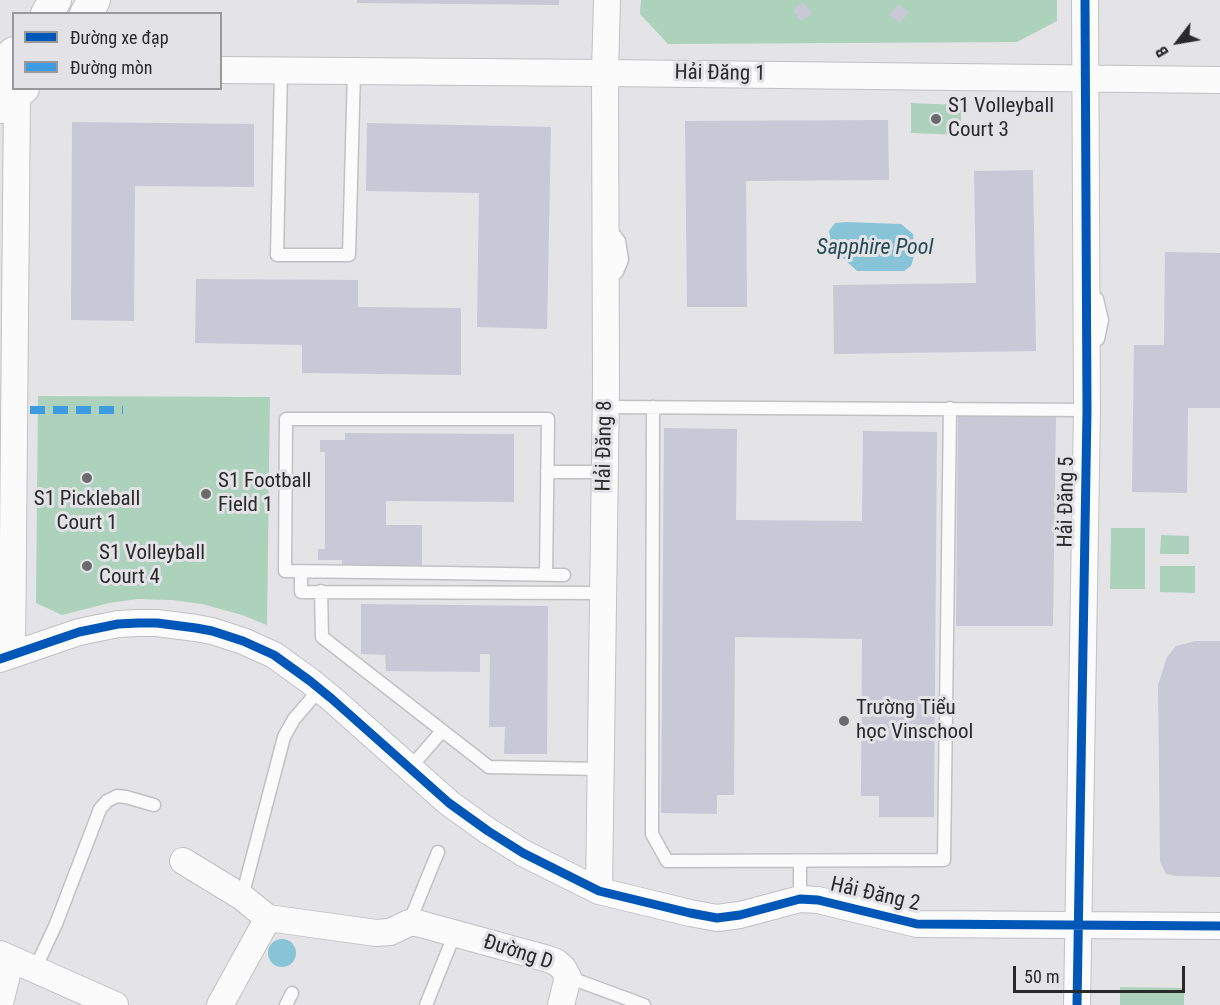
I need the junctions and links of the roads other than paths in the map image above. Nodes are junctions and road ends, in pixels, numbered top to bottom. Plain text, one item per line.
1 (606, 0) edge
2 (1085, 0) edge
3 (12, 64) edge
4 (222, 70) edge
5 (280, 70) junction
6 (354, 71) junction
7 (605, 73) junction
8 (1085, 78) junction
9 (1220, 80) edge
10 (8, 85) edge
11 (605, 406) junction
12 (653, 407) junction
13 (950, 408) junction
14 (1087, 410) junction
15 (547, 472) junction
16 (605, 472) junction
17 (301, 571) junction
18 (444, 573) junction
19 (546, 574) junction
20 (564, 575) dead end
21 (321, 591) junction
22 (444, 592) junction
23 (603, 593) junction
24 (6, 657) edge
25 (320, 689) junction
26 (442, 730) junction
27 (410, 768) junction
28 (601, 769) junction
29 (154, 805) dead end
30 (438, 852) dead end
31 (183, 861) dead end
32 (800, 861) junction
33 (599, 891) junction
34 (242, 897) junction
35 (800, 899) junction
36 (268, 918) junction
37 (409, 923) junction
38 (1078, 924) junction
39 (1220, 926) edge
40 (455, 933) junction
41 (5, 956) edge
42 (35, 969) junction
43 (568, 977) junction
44 (292, 993) dead end
45 (0, 1003) edge
46 (115, 1005) edge
47 (220, 1005) edge
48 (286, 1005) edge
49 (426, 1005) edge
50 (561, 1005) edge
51 (644, 1005) edge
52 (1077, 1005) edge

1 - 7 street, Hải Đăng 8
2 - 8 street, Hải Đăng 5
3 - 10 street
4 - 5 street, Hải Đăng 1
5 - 6 street, Hải Đăng 1
5 - 6 lane
6 - 7 street, Hải Đăng 1
7 - 8 street, Hải Đăng 1
7 - 11 street, Hải Đăng 8
8 - 9 street, Hải Đăng 1
8 - 14 street, Hải Đăng 5
10 - 24 street
11 - 12 lane
11 - 16 street, Hải Đăng 8
12 - 13 lane
12 - 32 lane
13 - 14 lane
13 - 32 lane
14 - 38 street, Hải Đăng 5
15 - 16 lane
15 - 17 lane
15 - 19 lane
16 - 23 street, Hải Đăng 8
17 - 18 lane
17 - 21 lane
18 - 19 lane
18 - 22 lane
19 - 20 lane
21 - 22 lane
21 - 26 lane
22 - 23 lane
23 - 28 street, Hải Đăng 8
24 - 25 street, Hải Đăng 2
25 - 27 street, Hải Đăng 2
25 - 34 lane
26 - 27 lane
26 - 28 lane
27 - 33 street, Hải Đăng 2
28 - 33 street, Hải Đăng 8
29 - 42 lane
30 - 37 lane
31 - 34 street
32 - 35 lane
33 - 35 street, Hải Đăng 2
34 - 36 street
35 - 38 street, Hải Đăng 2
36 - 37 street, Đường D
36 - 47 street
37 - 40 street, Đường D
38 - 39 street, Hải Đăng 2
38 - 52 street, Hải Đăng 5
40 - 43 street, Đường D
40 - 49 lane, Đường D
41 - 42 street
41 - 45 street
42 - 46 street
43 - 50 street
43 - 51 lane, Đường D
44 - 48 lane

